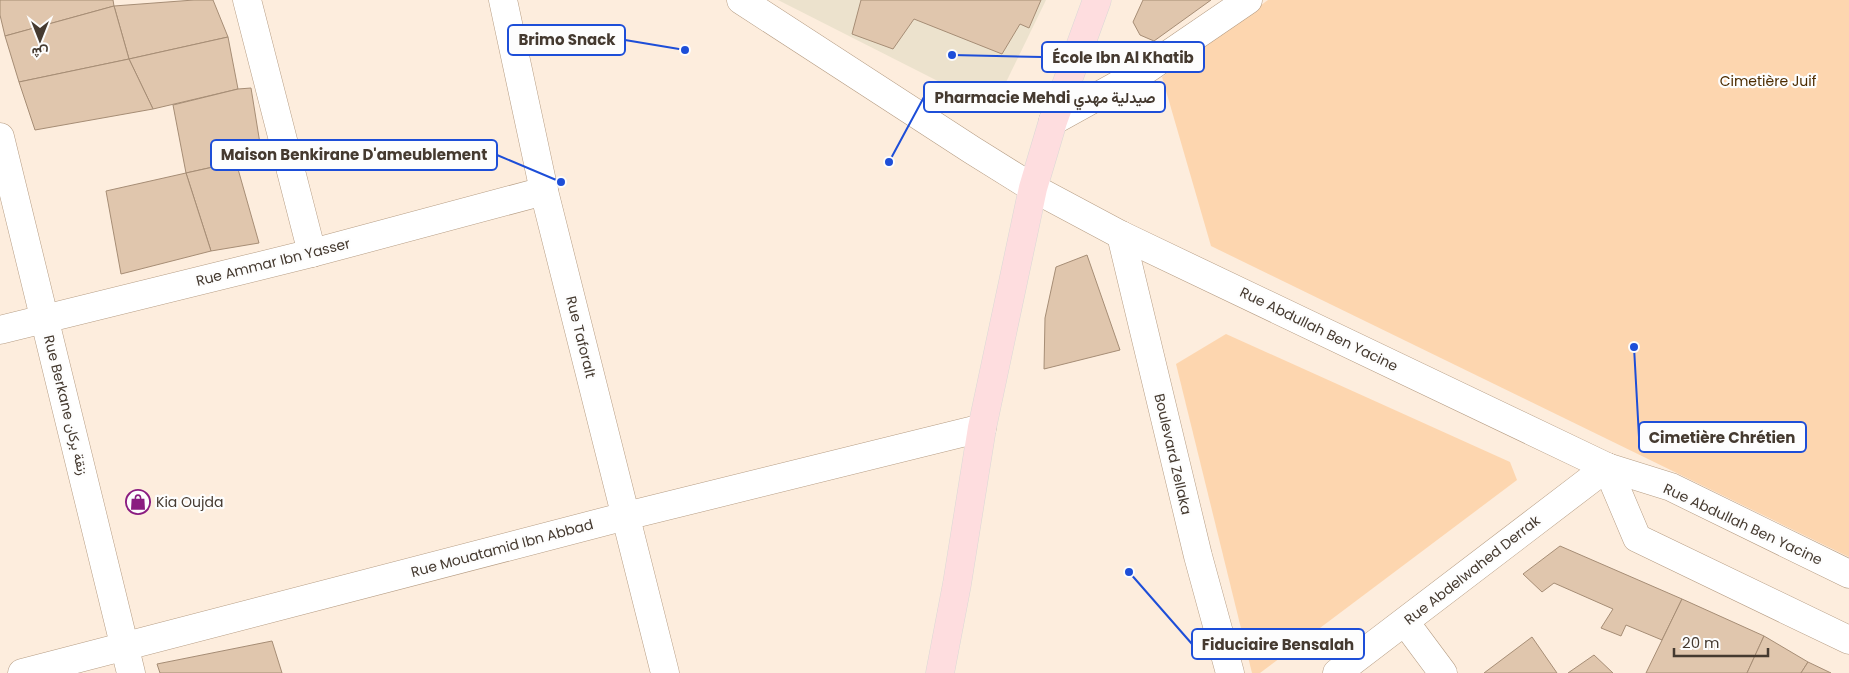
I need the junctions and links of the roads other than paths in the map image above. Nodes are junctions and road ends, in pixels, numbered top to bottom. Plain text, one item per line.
1 (247, 0) edge
2 (503, 0) edge
3 (741, 0) edge
4 (1097, 0) edge
5 (1248, 0) edge
6 (1053, 121) junction
7 (0, 137) edge
8 (1033, 188) junction
9 (544, 191) junction
10 (1121, 235) junction
11 (312, 253) junction
12 (45, 318) junction
13 (0, 330) edge
14 (982, 428) junction
15 (1607, 467) junction
16 (626, 516) junction
17 (1849, 574) edge
18 (1405, 622) junction
19 (1849, 640) edge
20 (124, 646) junction
21 (22, 673) edge
22 (131, 673) edge
23 (665, 673) edge
24 (940, 673) edge
25 (1230, 673) edge
26 (1337, 673) edge
27 (1443, 673) edge

1 - 11 street
2 - 9 street, Rue Taforalt
3 - 8 street, Rue Abdullah Ben Yacine
4 - 6 main road
5 - 6 street
6 - 8 main road
7 - 12 street, Rue Berkane زنقة بركان
8 - 10 street, Rue Abdullah Ben Yacine
8 - 14 main road
9 - 11 street, Rue Ammar Ibn Yasser
9 - 16 street, Rue Taforalt
10 - 15 street, Rue Abdullah Ben Yacine
10 - 25 street, Boulevard Zellaka
11 - 12 street, Rue Ammar Ibn Yasser
12 - 13 street, Rue Ammar Ibn Yasser
12 - 20 street, Rue Berkane زنقة بركان
14 - 16 street, Rue Mouatamid Ibn Abbad
14 - 24 main road
15 - 17 street, Rue Abdullah Ben Yacine
15 - 18 street, Rue Abdelwahed Derrak
15 - 19 street
16 - 20 street, Rue Mouatamid Ibn Abbad
16 - 23 street, Rue Taforalt
18 - 26 street, Rue Abdelwahed Derrak
18 - 27 street
20 - 21 street, Rue Mouatamid Ibn Abbad
20 - 22 street, Rue Berkane زنقة بركان

